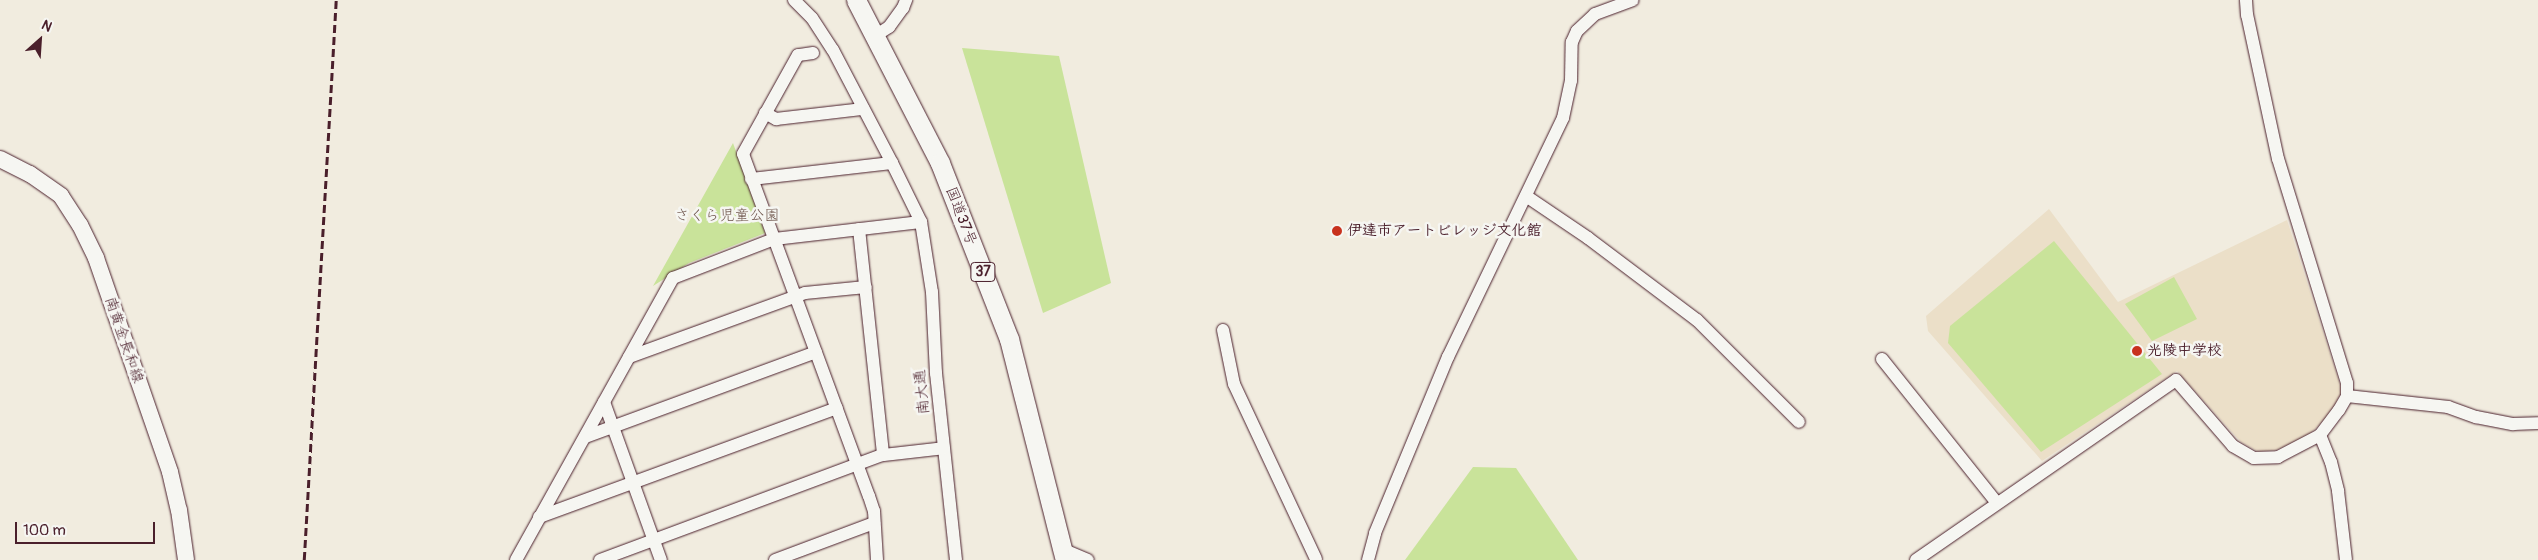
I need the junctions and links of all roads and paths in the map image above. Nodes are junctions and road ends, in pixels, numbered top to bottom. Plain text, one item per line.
1 (794, 0) edge
2 (856, 0) edge
3 (906, 0) edge
4 (1633, 0) edge
5 (2246, 0) edge
6 (875, 36) junction
7 (813, 53) dead end
8 (863, 109) junction
9 (765, 114) junction
10 (0, 159) edge
11 (892, 163) junction
12 (751, 179) junction
13 (1526, 196) junction
14 (920, 222) junction
15 (859, 229) junction
16 (774, 239) junction
17 (866, 287) junction
18 (796, 296) junction
19 (1223, 330) dead end
20 (816, 352) junction
21 (630, 357) junction
22 (1882, 359) dead end
23 (2347, 396) junction
24 (604, 402) junction
25 (836, 408) junction
26 (1799, 422) dead end
27 (2538, 423) edge
28 (612, 428) junction
29 (2320, 435) junction
30 (584, 437) junction
31 (944, 448) junction
32 (883, 454) junction
33 (857, 465) junction
34 (633, 484) junction
35 (1997, 503) junction
36 (539, 517) junction
37 (874, 523) junction
38 (654, 540) junction
39 (1063, 554) edge
40 (186, 560) edge
41 (516, 560) edge
42 (600, 560) edge
43 (661, 560) edge
44 (775, 560) edge
45 (877, 560) edge
46 (956, 560) edge
47 (1088, 560) edge
48 (1318, 560) edge
49 (1368, 560) edge
50 (1916, 560) edge
51 (2346, 560) edge

1 - 8 street, 南大通
2 - 6 highway, 国道37号 / 37
3 - 6 street
4 - 13 street
5 - 23 street
6 - 39 highway, 国道37号 / 37
7 - 9 street
8 - 9 street
8 - 11 street, 南大通
9 - 12 street
10 - 40 main road, 南黄金長和線
11 - 12 street
11 - 14 street, 南大通
12 - 16 street
13 - 26 street
13 - 49 street
14 - 15 street
14 - 31 street, 南大通
15 - 16 street
15 - 17 street
16 - 18 street
16 - 21 street
17 - 18 street
17 - 32 street
18 - 20 street
18 - 21 street
19 - 48 street
20 - 25 street
20 - 28 street
21 - 24 street
22 - 35 street
23 - 27 street
23 - 29 street
24 - 28 street
24 - 30 street
25 - 33 street
25 - 34 street
28 - 30 street
28 - 34 street
29 - 35 street
29 - 51 street
30 - 36 street
31 - 32 street
31 - 46 street, 南大通
32 - 33 street
33 - 37 street
33 - 38 street
34 - 36 street
34 - 38 street
35 - 50 street
36 - 41 street
37 - 44 street
37 - 45 street
38 - 42 street
38 - 43 street
39 - 47 street

